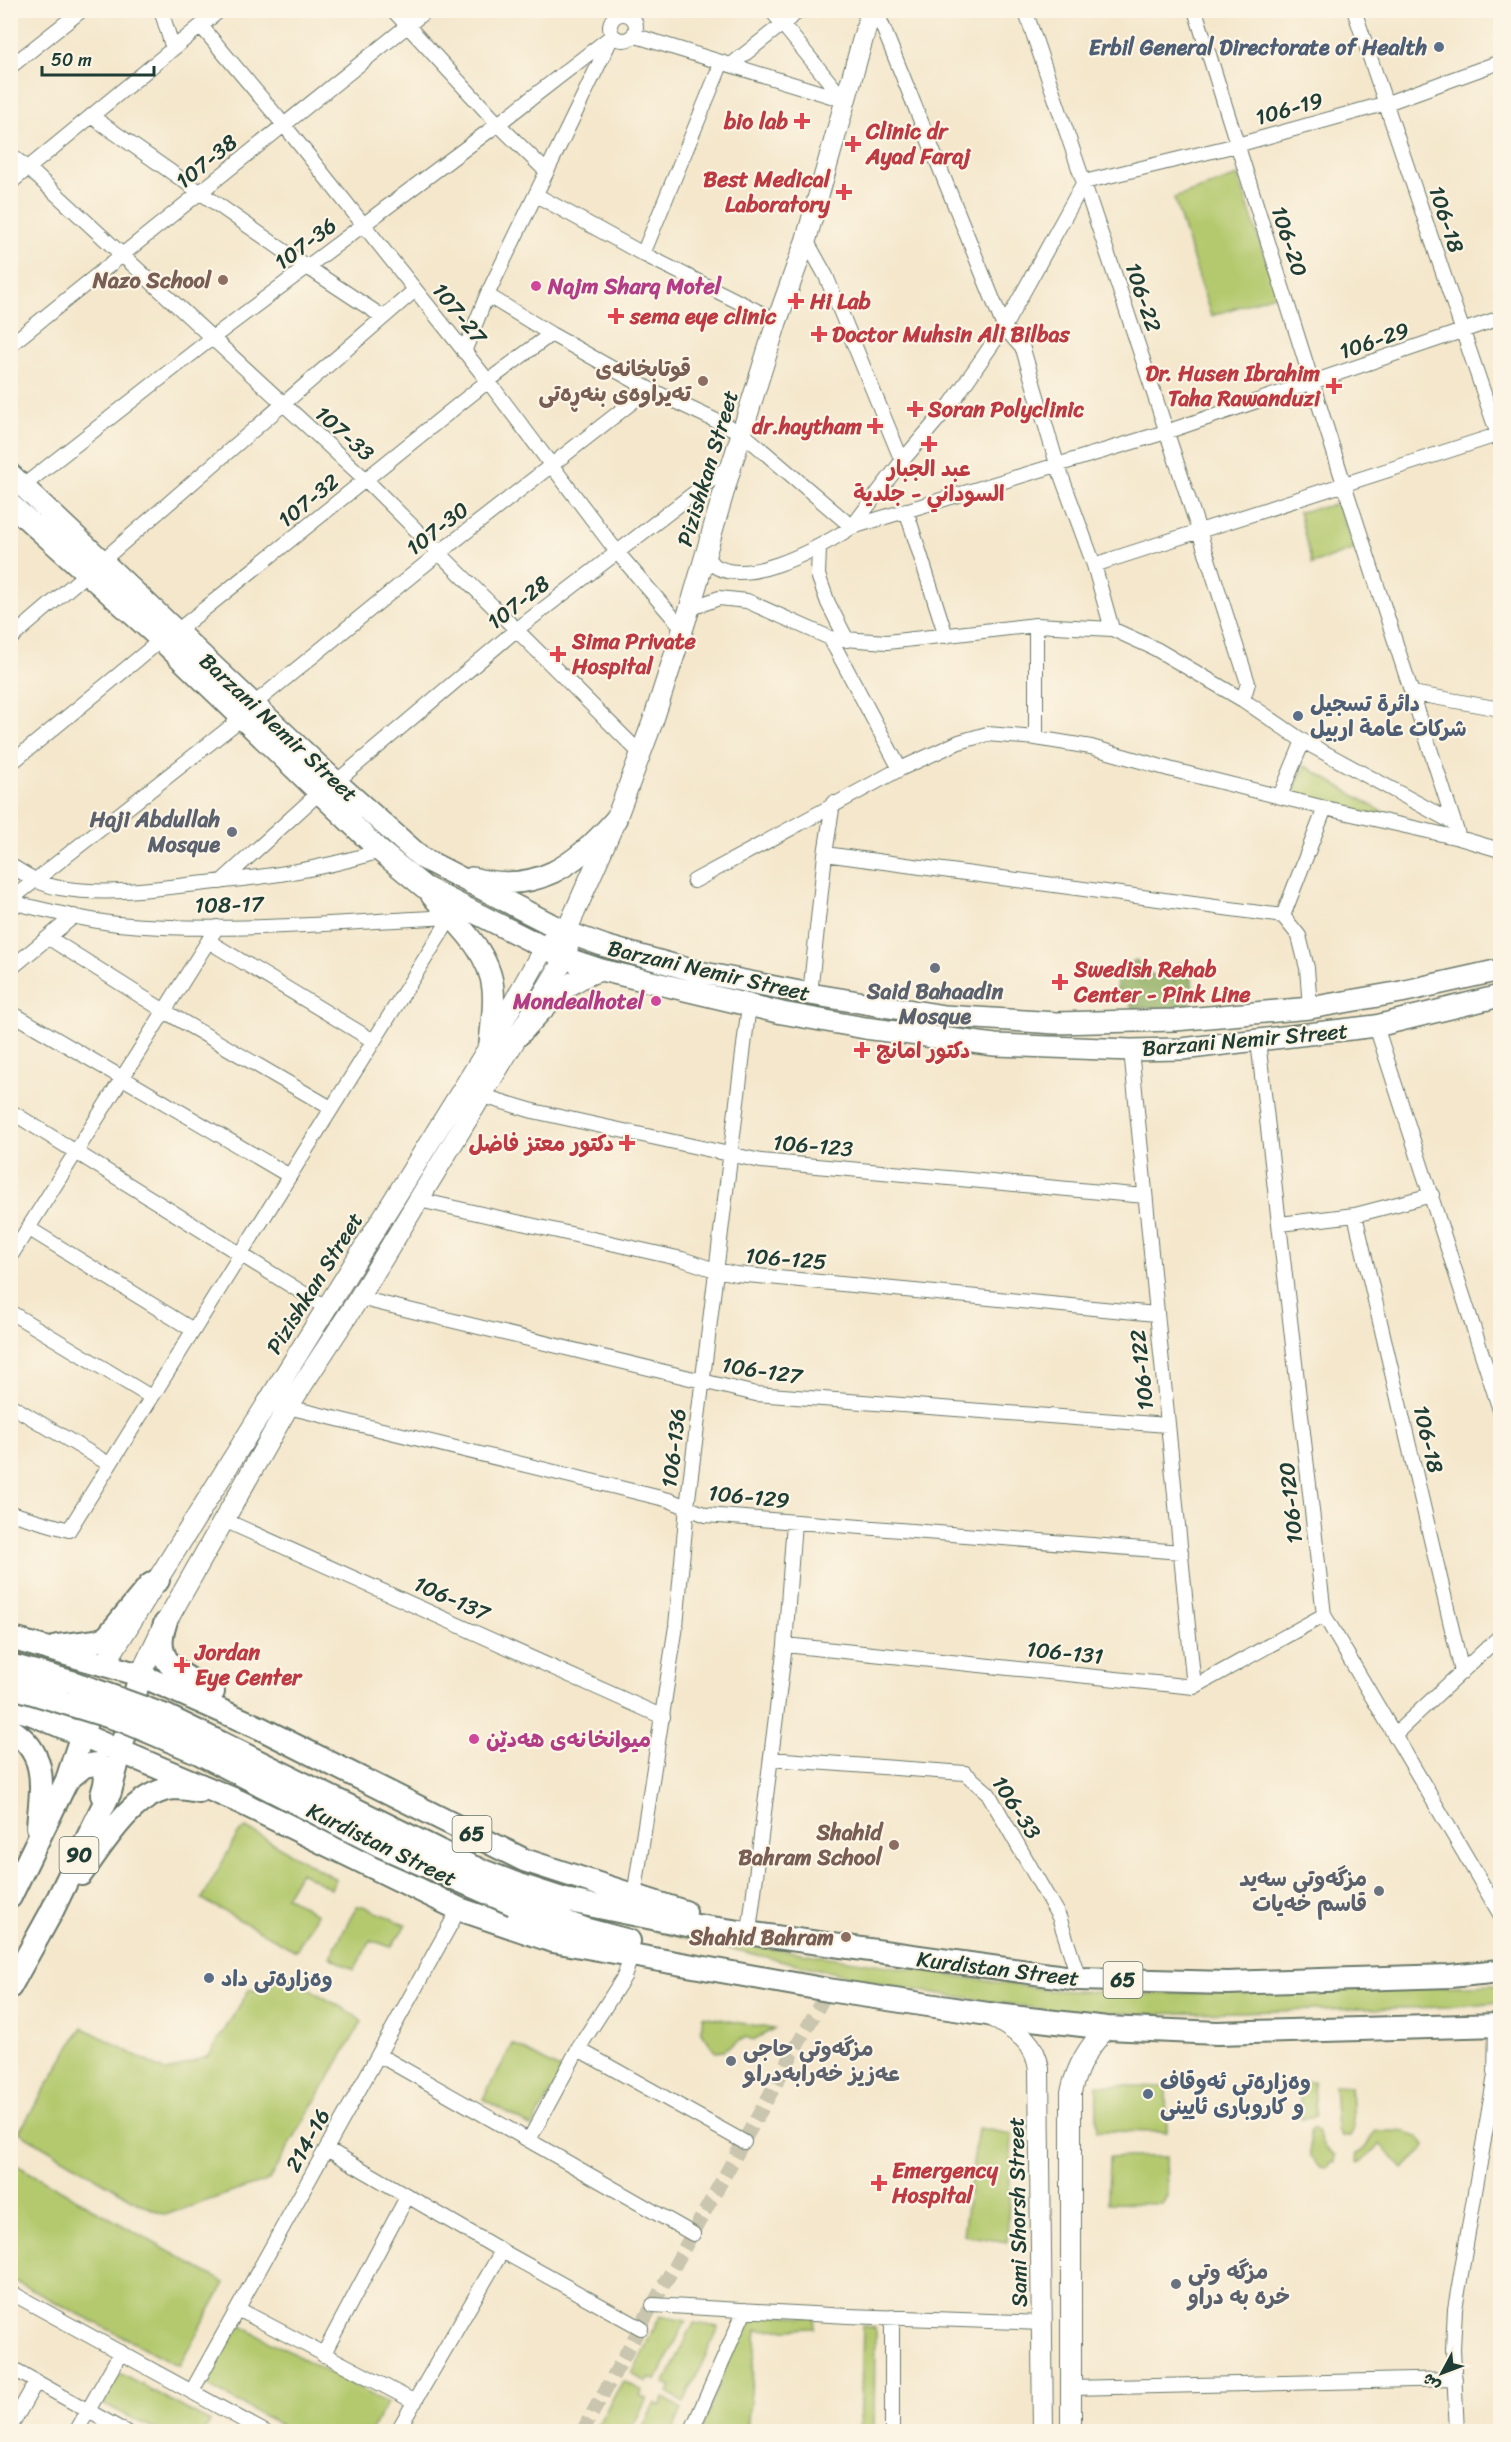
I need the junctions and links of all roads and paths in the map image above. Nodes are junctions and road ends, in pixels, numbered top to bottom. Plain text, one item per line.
1 (82, 10) edge
2 (161, 10) edge
3 (220, 10) edge
4 (393, 10) edge
5 (427, 10) edge
6 (645, 10) edge
7 (771, 10) edge
8 (800, 10) edge
9 (871, 10) edge
10 (876, 10) edge
11 (1025, 10) edge
12 (1195, 10) edge
13 (1354, 10) edge
14 (611, 14) edge
15 (633, 20) junction
16 (781, 23) junction
17 (201, 26) junction
18 (408, 26) junction
19 (613, 35) junction
20 (633, 35) junction
21 (173, 49) junction
22 (1500, 62) edge
23 (726, 64) junction
24 (10, 67) edge
25 (844, 100) junction
26 (1387, 103) junction
27 (91, 116) junction
28 (498, 124) junction
29 (284, 125) junction
30 (1237, 144) junction
31 (10, 155) edge
32 (28, 168) junction
33 (546, 171) junction
34 (1084, 182) junction
35 (10, 183) edge
36 (201, 192) junction
37 (536, 195) junction
38 (363, 225) junction
39 (806, 240) junction
40 (643, 254) junction
41 (122, 255) junction
42 (307, 267) junction
43 (415, 290) junction
44 (487, 295) junction
45 (383, 317) junction
46 (1500, 318) edge
47 (777, 321) junction
48 (1004, 327) junction
49 (1463, 332) junction
50 (550, 334) junction
51 (212, 338) junction
52 (10, 345) edge
53 (464, 352) junction
54 (488, 381) junction
55 (1313, 382) junction
56 (649, 389) junction
57 (282, 404) junction
58 (1166, 432) junction
59 (742, 433) junction
60 (1500, 436) edge
61 (902, 461) junction
62 (732, 464) junction
63 (1057, 464) junction
64 (551, 465) junction
65 (17, 480) edge
66 (366, 480) junction
67 (1344, 484) junction
68 (10, 504) edge
69 (906, 510) junction
70 (852, 527) junction
71 (1200, 531) junction
72 (819, 548) junction
73 (617, 552) junction
74 (439, 553) junction
75 (705, 556) junction
76 (1094, 565) junction
77 (95, 567) junction
78 (689, 609) junction
79 (1036, 625) junction
80 (683, 629) junction
81 (1112, 629) junction
82 (516, 630) junction
83 (169, 636) junction
84 (946, 636) junction
85 (830, 638) junction
86 (10, 639) edge
87 (847, 640) junction
88 (1412, 693) junction
89 (1243, 700) junction
90 (1500, 709) edge
91 (248, 711) junction
92 (1036, 738) junction
93 (1304, 741) junction
94 (639, 753) junction
95 (10, 764) edge
96 (900, 768) junction
97 (328, 787) junction
98 (1280, 795) junction
99 (833, 803) junction
100 (1325, 808) junction
101 (616, 819) junction
102 (1454, 823) junction
103 (1459, 838) junction
104 (1500, 850) edge
105 (380, 851) junction
106 (825, 854) junction
107 (10, 865) edge
108 (445, 871) junction
109 (36, 881) junction
110 (694, 881) dead end
111 (221, 882) junction
112 (424, 887) junction
113 (10, 901) edge
114 (74, 916) junction
115 (1283, 916) junction
116 (451, 917) junction
117 (217, 927) junction
118 (566, 932) junction
119 (49, 938) junction
120 (208, 941) junction
121 (544, 948) junction
122 (565, 958) junction
123 (10, 969) edge
124 (601, 970) junction
125 (1500, 970) edge
126 (810, 994) junction
127 (1500, 996) edge
128 (749, 1005) junction
129 (1310, 1008) junction
130 (10, 1012) edge
131 (166, 1012) junction
132 (1376, 1026) junction
133 (519, 1035) junction
134 (372, 1040) junction
135 (1258, 1041) junction
136 (490, 1046) junction
137 (1131, 1050) junction
138 (123, 1078) junction
139 (483, 1096) junction
140 (331, 1108) junction
141 (10, 1111) edge
142 (76, 1152) junction
143 (731, 1155) junction
144 (288, 1175) junction
145 (1432, 1195) junction
146 (1145, 1196) junction
147 (419, 1200) junction
148 (1355, 1215) junction
149 (1280, 1224) junction
150 (28, 1228) junction
151 (240, 1254) junction
152 (10, 1257) edge
153 (715, 1270) junction
154 (359, 1298) junction
155 (327, 1308) junction
156 (10, 1312) edge
157 (1156, 1314) junction
158 (193, 1330) junction
159 (703, 1382) junction
160 (151, 1397) junction
161 (10, 1405) edge
162 (288, 1407) junction
163 (1500, 1410) edge
164 (1167, 1425) junction
165 (109, 1464) junction
166 (687, 1506) junction
167 (10, 1513) edge
168 (224, 1520) junction
169 (795, 1522) junction
170 (1181, 1552) junction
171 (158, 1580) junction
172 (1324, 1615) junction
173 (165, 1624) junction
174 (1500, 1636) edge
175 (10, 1639) edge
176 (118, 1642) junction
177 (785, 1645) junction
178 (44, 1647) junction
179 (10, 1648) edge
180 (105, 1664) junction
181 (10, 1665) edge
182 (144, 1666) junction
183 (1462, 1672) junction
184 (10, 1681) edge
185 (10, 1686) edge
186 (1194, 1687) junction
187 (112, 1696) junction
188 (91, 1705) junction
189 (218, 1708) junction
190 (20, 1711) edge
191 (663, 1717) junction
192 (126, 1723) junction
193 (10, 1729) edge
194 (1395, 1734) junction
195 (101, 1741) junction
196 (771, 1759) junction
197 (69, 1772) junction
198 (348, 1773) junction
199 (180, 1776) junction
200 (232, 1798) junction
201 (93, 1827) junction
202 (37, 1840) junction
203 (516, 1894) junction
204 (634, 1896) junction
205 (10, 1897) edge
206 (459, 1910) junction
207 (51, 1913) junction
208 (1500, 1914) edge
209 (749, 1932) junction
210 (632, 1954) junction
211 (1500, 1971) edge
212 (763, 1979) junction
213 (1079, 1980) junction
214 (10, 1987) edge
215 (988, 2014) junction
216 (1498, 2026) edge
217 (1107, 2028) junction
218 (579, 2049) junction
219 (379, 2055) junction
220 (530, 2140) junction
221 (744, 2142) dead end
222 (327, 2149) junction
223 (407, 2197) junction
224 (693, 2234) dead end
225 (1040, 2249) junction
226 (502, 2251) junction
227 (1070, 2251) junction
228 (11, 2292) edge
229 (653, 2305) dead end
230 (238, 2309) junction
231 (745, 2310) junction
232 (892, 2317) junction
233 (1043, 2323) junction
234 (641, 2328) dead end
235 (121, 2352) junction
236 (323, 2355) junction
237 (10, 2367) edge
238 (1455, 2379) junction
239 (36, 2382) junction
240 (1071, 2388) junction
241 (192, 2391) junction
242 (415, 2402) junction
243 (88, 2410) junction
244 (239, 2425) edge
245 (10, 2428) edge
246 (76, 2432) edge
247 (126, 2432) edge
248 (265, 2432) edge
249 (397, 2432) edge
250 (691, 2432) edge
251 (892, 2432) edge
252 (1043, 2432) edge
253 (1071, 2432) edge
254 (1458, 2432) edge

1 - 24 street
2 - 21 street
3 - 17 street
4 - 18 street
5 - 18 street, 107-38
6 - 15 street
7 - 16 street
8 - 16 street
9 - 25 main road, Pizishkan Street
10 - 48 street
11 - 34 street, 106-22
12 - 30 street, 106-20
13 - 26 street, 106-18
14 - 15 street
14 - 19 street
15 - 20 street
16 - 23 street
16 - 25 street
17 - 21 street
17 - 29 street, 107-27
18 - 28 street
18 - 29 street, 107-38
19 - 20 street
19 - 28 street, 107-36
19 - 33 street
20 - 23 street
21 - 27 street
22 - 26 street, 106-19
23 - 25 street
23 - 40 street
25 - 39 main road, Pizishkan Street
26 - 30 street, 106-19
26 - 49 street, 106-18
27 - 32 street
27 - 36 street
28 - 33 street
28 - 38 street, 107-36
29 - 36 street, 107-38
29 - 38 street, 107-27
30 - 34 street, 106-19
30 - 55 street, 106-20
31 - 32 street, 107-33
32 - 35 street
32 - 41 street, 107-33
33 - 37 street
34 - 48 street
34 - 58 street, 106-22
36 - 41 street, 107-38
36 - 42 street
37 - 40 street
37 - 44 street
38 - 42 street, 107-36
38 - 43 street, 107-27
39 - 47 main road, Pizishkan Street
39 - 61 street
40 - 47 street
41 - 51 street, 107-33
41 - 52 street, 107-38
42 - 45 street
42 - 51 street, 107-36
43 - 45 street
43 - 53 street, 107-27
44 - 50 street
44 - 53 street
45 - 57 street
46 - 49 street, 106-29
47 - 59 main road, Pizishkan Street
48 - 61 street
48 - 63 street
49 - 55 street, 106-29
49 - 60 street, 106-18
50 - 54 street, 107-32
50 - 56 street
51 - 57 street, 107-33
51 - 65 street, 107-36
53 - 54 street, 107-27
54 - 64 street, 107-27
54 - 66 street, 107-32
55 - 58 street, 106-29
55 - 67 street, 106-20
56 - 59 street
56 - 64 street, 107-30
57 - 66 street, 107-33
57 - 77 street
58 - 63 street, 106-29
58 - 71 street, 106-22
59 - 62 main road, Pizishkan Street
59 - 70 street
60 - 67 street
61 - 70 street
62 - 73 street, 107-28
62 - 75 main road, Pizishkan Street
63 - 69 street, 106-29
63 - 76 street
64 - 73 street, 107-27
64 - 74 street, 107-30
65 - 77 main road, Barzani Nemir Street
66 - 74 street, 107-33
66 - 83 street, 107-32
67 - 71 street
67 - 88 street, 106-20
68 - 77 main road, Barzani Nemir Street
69 - 70 street, 106-29
69 - 84 street
70 - 72 street, 106-29
71 - 76 street
71 - 89 street, 106-22
72 - 75 street, 106-29
72 - 87 street
73 - 80 street, 107-27
73 - 82 street, 107-28
74 - 82 street, 107-33
74 - 91 street, 107-30
75 - 78 main road, Pizishkan Street
76 - 81 street
77 - 83 main road, Barzani Nemir Street
77 - 86 street
78 - 80 main road, Pizishkan Street
78 - 85 street
79 - 81 street
79 - 84 street
79 - 92 street
80 - 94 main road, Pizishkan Street
81 - 89 street
82 - 94 street, 107-33
82 - 97 street, 107-28
83 - 91 main road, Barzani Nemir Street
83 - 95 street, 107-32
84 - 87 street
85 - 87 street
85 - 96 street
88 - 90 street
88 - 102 street, 106-20
89 - 93 street
91 - 97 main road, Barzani Nemir Street
91 - 109 street, 107-30
92 - 96 street
92 - 98 street
93 - 98 street
93 - 102 street
94 - 101 main road, Pizishkan Street
96 - 99 street
97 - 105 main road, Barzani Nemir Street
97 - 108 main road, Barzani Nemir Street
97 - 111 street, 107-28
98 - 100 street
99 - 106 street
99 - 110 street
100 - 103 street
100 - 115 street
101 - 108 main road
101 - 118 main road, Pizishkan Street
102 - 103 street, 106-20
103 - 104 street
105 - 111 street
105 - 112 main road, Barzani Nemir Street
106 - 115 street
106 - 126 street
107 - 109 street
108 - 118 main road, Barzani Nemir Street
109 - 111 street
109 - 113 street, 107-30
112 - 116 main road
112 - 121 main road, Barzani Nemir Street
113 - 114 street, 108-17
114 - 117 street, 108-17
114 - 119 street
115 - 129 street
116 - 117 street, 108-17
116 - 134 street
116 - 136 main road
117 - 120 street
118 - 121 main road, Pizishkan Street
118 - 122 main road, Pizishkan Street
118 - 126 main road, Barzani Nemir Street
119 - 123 street
119 - 131 street
120 - 131 street
120 - 134 street
121 - 122 main road, Barzani Nemir Street
121 - 136 main road, Pizishkan Street
122 - 124 main road, Barzani Nemir Street
122 - 133 main road, Pizishkan Street
124 - 128 main road, Barzani Nemir Street
124 - 133 main road
125 - 129 main road, Barzani Nemir Street
126 - 129 main road, Barzani Nemir Street
127 - 132 main road, Barzani Nemir Street
128 - 137 main road, Barzani Nemir Street
128 - 143 street, 106-136
130 - 138 street
131 - 138 street
131 - 140 street
132 - 135 main road, Barzani Nemir Street
132 - 145 street
133 - 139 main road, Pizishkan Street
134 - 140 street
135 - 137 main road, Barzani Nemir Street
135 - 149 street, 106-120
136 - 155 main road, Pizishkan Street
137 - 146 street, 106-122
138 - 142 street
138 - 144 street
139 - 143 street, 106-123
139 - 147 main road, Pizishkan Street
140 - 144 street
141 - 142 street
142 - 150 street
142 - 151 street
143 - 146 street, 106-123
143 - 153 street, 106-136
144 - 151 street
145 - 148 street
145 - 163 street
146 - 157 street, 106-122
147 - 153 street, 106-125
147 - 154 main road, Pizishkan Street
148 - 149 street
148 - 183 street, 106-18
149 - 172 street, 106-120
150 - 152 street
150 - 158 street
151 - 155 street
151 - 158 street
153 - 157 street, 106-125
153 - 159 street, 106-136
154 - 159 street, 106-127
154 - 162 main road, Pizishkan Street
155 - 171 main road, Pizishkan Street
156 - 160 street
157 - 164 street, 106-122
158 - 160 street
159 - 164 street, 106-127
159 - 166 street, 106-136
160 - 165 street
161 - 165 street
162 - 166 street, 106-129
162 - 168 main road, Pizishkan Street
164 - 170 street, 106-122
165 - 167 street
166 - 169 street, 106-129
166 - 191 street, 106-136
168 - 173 main road, Pizishkan Street
168 - 191 street, 106-137
169 - 170 street, 106-129
169 - 177 street
170 - 186 street, 106-122
171 - 176 main road, Pizishkan Street
171 - 178 highway
172 - 186 street
172 - 194 street, 106-120
173 - 182 main road, Pizishkan Street
173 - 198 highway
174 - 183 street
175 - 178 highway, Kurdistan Street / 65
175 - 188 highway
176 - 180 main road, Pizishkan Street
176 - 182 main road
177 - 186 street, 106-131
177 - 196 street
178 - 180 highway, Kurdistan Street / 65
179 - 184 highway
180 - 182 highway, Kurdistan Street / 65
180 - 187 highway
180 - 188 highway, 90
181 - 203 highway, Kurdistan Street / 65, bridge
182 - 187 highway
182 - 189 highway, Kurdistan Street / 65
182 - 192 highway, 90
183 - 194 street
185 - 203 highway, Kurdistan Street / 65, bridge
187 - 188 highway
187 - 192 highway
188 - 190 highway
188 - 195 highway, 90
189 - 192 highway
189 - 198 highway, Kurdistan Street / 65
190 - 195 highway, Kurdistan Street / 65
191 - 204 street, 106-136
192 - 195 highway, 90
192 - 199 highway
193 - 202 highway
194 - 208 street, 106-120
195 - 197 highway, 90
195 - 199 highway, Kurdistan Street / 65
195 - 201 highway, 90
196 - 209 street
196 - 213 street, 106-33
197 - 201 highway
197 - 202 highway, 90
198 - 200 highway
198 - 204 highway, Kurdistan Street / 65
199 - 200 highway, Kurdistan Street / 65
200 - 206 highway, Kurdistan Street / 65
200 - 207 highway
201 - 207 highway, 90
202 - 205 highway, 90
203 - 209 highway, Kurdistan Street / 65
203 - 212 highway, Kurdistan Street / 65
204 - 209 highway, Kurdistan Street / 65
206 - 210 highway, Kurdistan Street / 65
206 - 219 street, 214-16
207 - 214 highway, 90
209 - 213 highway, Kurdistan Street / 65
210 - 212 highway, Kurdistan Street / 65
210 - 218 street
211 - 213 highway, Kurdistan Street / 65
212 - 215 highway, Kurdistan Street / 65
215 - 217 highway, Kurdistan Street / 65
215 - 225 main road, Sami Shorsh Street
216 - 217 highway, Kurdistan Street / 65
216 - 238 street
217 - 227 main road
218 - 220 street
218 - 221 street
219 - 220 street
219 - 222 street, 214-16
220 - 224 street
222 - 223 street
222 - 230 street, 214-16
223 - 226 street
223 - 236 street
225 - 227 main road
225 - 233 main road, Sami Shorsh Street
226 - 234 street
226 - 242 street
227 - 240 main road
228 - 235 street
229 - 231 street
230 - 236 street
230 - 241 street, 214-16
231 - 232 street
231 - 250 street
232 - 233 street
232 - 251 street
233 - 252 main road, Sami Shorsh Street
235 - 241 street
235 - 243 street
236 - 242 street
237 - 239 street
238 - 240 street
238 - 254 street
239 - 243 street
239 - 245 street
240 - 253 main road
241 - 244 street
242 - 249 street
243 - 246 street
243 - 247 street
244 - 248 street

